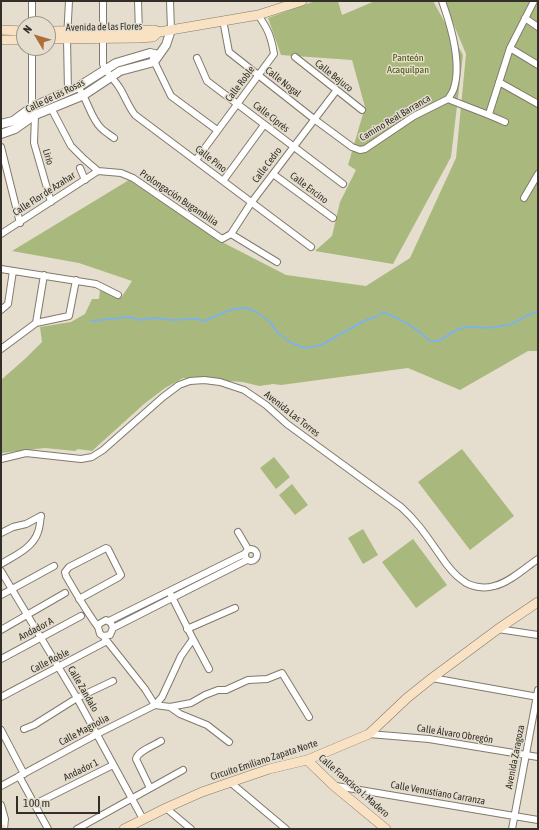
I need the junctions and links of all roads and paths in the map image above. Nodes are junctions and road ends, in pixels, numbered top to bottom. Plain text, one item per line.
1 (32, 1) edge
2 (69, 1) edge
3 (103, 1) edge
4 (138, 1) edge
5 (170, 1) edge
6 (302, 1) edge
7 (442, 1) edge
8 (534, 1) edge
9 (258, 15) junction
10 (32, 16) edge
11 (525, 18) junction
12 (223, 20) junction
13 (538, 27) edge
14 (1, 30) edge
15 (171, 30) junction
16 (16, 31) edge
17 (56, 33) edge
18 (139, 34) junction
19 (68, 35) junction
20 (103, 35) junction
21 (56, 37) edge
22 (1, 40) edge
23 (16, 40) edge
24 (510, 48) junction
25 (32, 56) edge
26 (154, 56) junction
27 (295, 57) dead end
28 (197, 58) dead end
29 (538, 65) edge
30 (108, 73) junction
31 (258, 75) junction
32 (499, 82) junction
33 (78, 87) junction
34 (336, 90) junction
35 (68, 91) junction
36 (84, 94) junction
37 (448, 99) junction
38 (237, 104) junction
39 (538, 104) edge
40 (32, 107) junction
41 (51, 108) junction
42 (362, 110) dead end
43 (489, 114) junction
44 (34, 115) junction
45 (314, 119) junction
46 (505, 122) dead end
47 (1, 124) edge
48 (264, 125) junction
49 (217, 130) junction
50 (1, 134) edge
51 (114, 138) dead end
52 (1, 147) edge
53 (293, 147) junction
54 (352, 147) joint
55 (196, 160) junction
56 (80, 168) dead end
57 (98, 171) junction
58 (274, 174) junction
59 (538, 174) edge
60 (85, 180) junction
61 (223, 181) junction
62 (343, 184) dead end
63 (524, 198) dead end
64 (51, 202) junction
65 (251, 203) junction
66 (332, 218) dead end
67 (20, 223) junction
68 (1, 234) edge
69 (231, 234) junction
70 (311, 247) dead end
71 (278, 262) dead end
72 (1, 269) edge
73 (13, 271) junction
74 (44, 275) junction
75 (76, 280) junction
76 (118, 295) dead end
77 (1, 310) edge
78 (36, 323) junction
79 (1, 349) edge
80 (1, 459) edge
81 (238, 532) dead end
82 (1, 533) edge
83 (247, 554) junction
84 (538, 559) edge
85 (1, 564) edge
86 (54, 566) dead end
87 (1, 571) edge
88 (12, 589) junction
89 (169, 592) junction
90 (66, 593) dead end
91 (1, 595) edge
92 (172, 598) junction
93 (79, 599) junction
94 (538, 602) edge
95 (235, 608) dead end
96 (28, 615) junction
97 (81, 616) dead end
98 (109, 621) junction
99 (98, 627) junction
100 (113, 628) junction
101 (187, 629) junction
102 (498, 629) junction
103 (1, 630) edge
104 (538, 635) edge
105 (42, 638) junction
106 (105, 638) junction
107 (192, 639) junction
108 (1, 659) edge
109 (59, 667) junction
110 (209, 669) dead end
111 (432, 678) junction
112 (113, 681) dead end
113 (538, 694) edge
114 (1, 697) edge
115 (77, 698) junction
116 (155, 705) junction
117 (170, 707) junction
118 (309, 717) dead end
119 (24, 729) dead end
120 (1, 730) edge
121 (96, 734) junction
122 (369, 734) junction
123 (161, 741) dead end
124 (229, 742) dead end
125 (526, 755) junction
126 (538, 757) edge
127 (307, 760) junction
128 (114, 765) junction
129 (183, 770) dead end
130 (21, 775) junction
131 (230, 782) junction
132 (1, 786) edge
133 (334, 786) junction
134 (150, 788) junction
135 (132, 799) junction
136 (35, 804) junction
137 (1, 806) edge
138 (166, 808) junction
139 (514, 816) junction
140 (143, 819) junction
141 (538, 820) edge
142 (2, 829) edge
143 (48, 829) edge
144 (77, 829) edge
145 (124, 829) edge
146 (191, 829) edge
147 (286, 829) edge
148 (386, 829) edge
149 (512, 829) edge

1 - 10 street
2 - 19 street
3 - 20 street
4 - 18 street
5 - 15 street
6 - 9 main road, Avenida de las Flores
7 - 37 street
8 - 11 street
9 - 12 main road, Avenida de las Flores
9 - 31 street, Calle Roble
11 - 13 street
11 - 24 street
12 - 15 main road, Avenida de las Flores
12 - 31 street, Calle Nogal
14 - 16 main road
15 - 18 main road, Avenida de las Flores
15 - 26 street
17 - 19 main road, Avenida de las Flores
18 - 20 main road, Avenida de las Flores
19 - 20 main road, Avenida de las Flores
19 - 21 main road, Avenida de las Flores
19 - 35 street
20 - 30 street
22 - 23 main road
24 - 29 street
24 - 32 street
25 - 40 street, Lirio
26 - 30 street, Calle de las Rosas
26 - 49 street
27 - 34 street, Calle Bejuco
28 - 38 street, Calle Ciprés
30 - 33 street, Calle de las Rosas
30 - 36 street, Calle de las Rosas
30 - 55 street, Calle Pino
31 - 38 street, Calle Roble
31 - 45 street, Calle Nogal
32 - 39 street
32 - 43 street
33 - 35 street, Calle de las Rosas
33 - 36 street
34 - 42 street, Calle Bejuco
34 - 45 street, Calle Cedro
35 - 40 street, Calle de las Rosas
36 - 41 street, Calle de las Rosas
36 - 51 street
37 - 43 street
37 - 54 street, Camino Real Barranca
38 - 48 street, Calle Ciprés
38 - 49 street, Calle Roble
40 - 44 street, Lirio
40 - 47 street, Calle de las Rosas
41 - 44 street, Calle de las Rosas
41 - 57 street
43 - 46 street
44 - 50 street, Calle de las Rosas
44 - 64 street, Lirio
45 - 53 street, Calle Cedro
45 - 54 street, Calle Nogal
48 - 53 street, Calle Ciprés
48 - 61 street
49 - 55 street, Calle Roble
52 - 67 street
53 - 58 street, Calle Cedro
53 - 62 street, Calle Ciprés
55 - 61 street, Calle Pino
56 - 60 street
57 - 60 street, Calle Flor de Azahar
57 - 69 street, Prolongación Bugambilia
58 - 65 street, Calle Cedro
58 - 66 street, Calle Encino
59 - 63 street
60 - 64 street, Calle Flor de Azahar
61 - 65 street, Calle Pino
64 - 67 street, Calle Flor de Azahar
65 - 69 street, Calle Cedro
65 - 70 street, Calle Pino
67 - 68 street, Calle Flor de Azahar
69 - 71 street
72 - 73 street
73 - 74 street
73 - 77 street
74 - 75 street
74 - 78 street
75 - 76 street
75 - 78 street
78 - 79 street
80 - 84 street, Avenida Las Torres
81 - 83 street
82 - 85 street
83 - 89 street
83 - 92 street
86 - 88 street
87 - 88 street, Calle Zandalo
88 - 91 street
88 - 96 street, Calle Zandalo
89 - 92 street
89 - 98 street
90 - 96 street
92 - 100 street
92 - 101 street
93 - 93 street
93 - 99 street
94 - 102 main road, Circuito Emiliano Zapata Norte
95 - 101 street
96 - 103 street
96 - 105 street, Calle Zandalo
97 - 105 street, Andador A
98 - 99 street
98 - 100 street
99 - 106 street
100 - 106 street
101 - 107 street
102 - 104 street
102 - 111 main road, Circuito Emiliano Zapata Norte
105 - 108 street, Andador A
105 - 109 street, Calle Zandalo
106 - 109 street, Calle Roble
106 - 116 street
107 - 110 street
107 - 116 street
109 - 114 street, Calle Roble
109 - 115 street, Calle Zandalo
111 - 113 street
111 - 122 main road, Circuito Emiliano Zapata Norte
112 - 115 street
113 - 125 street, Avenida Zaragoza
115 - 119 street
115 - 121 street, Calle Zandalo
116 - 117 street
116 - 121 street, Calle Magnolia
117 - 118 street
117 - 124 street
120 - 130 street
121 - 128 street, Calle Zandalo
121 - 130 street, Calle Magnolia
122 - 125 street, Calle Álvaro Obregón
122 - 127 main road, Circuito Emiliano Zapata Norte
123 - 134 street
125 - 126 street, Calle Álvaro Obregón
125 - 139 street, Avenida Zaragoza
127 - 131 main road, Circuito Emiliano Zapata Norte
127 - 133 main road, Calle Francisco I. Madero
128 - 135 street, Calle Zandalo
128 - 136 street, Andador 1
129 - 134 street
130 - 132 street, Calle Magnolia
130 - 136 street
131 - 138 main road, Circuito Emiliano Zapata Norte
131 - 147 street
133 - 139 street, Calle Venustiano Carranza
133 - 148 main road, Calle Francisco I. Madero
134 - 135 street
135 - 140 street, Calle Zandalo
135 - 144 street
136 - 143 street
137 - 142 street
138 - 140 main road, Circuito Emiliano Zapata Norte
138 - 146 street
139 - 141 street, Calle Venustiano Carranza
139 - 149 street, Avenida Zaragoza
140 - 145 main road, Circuito Emiliano Zapata Norte

